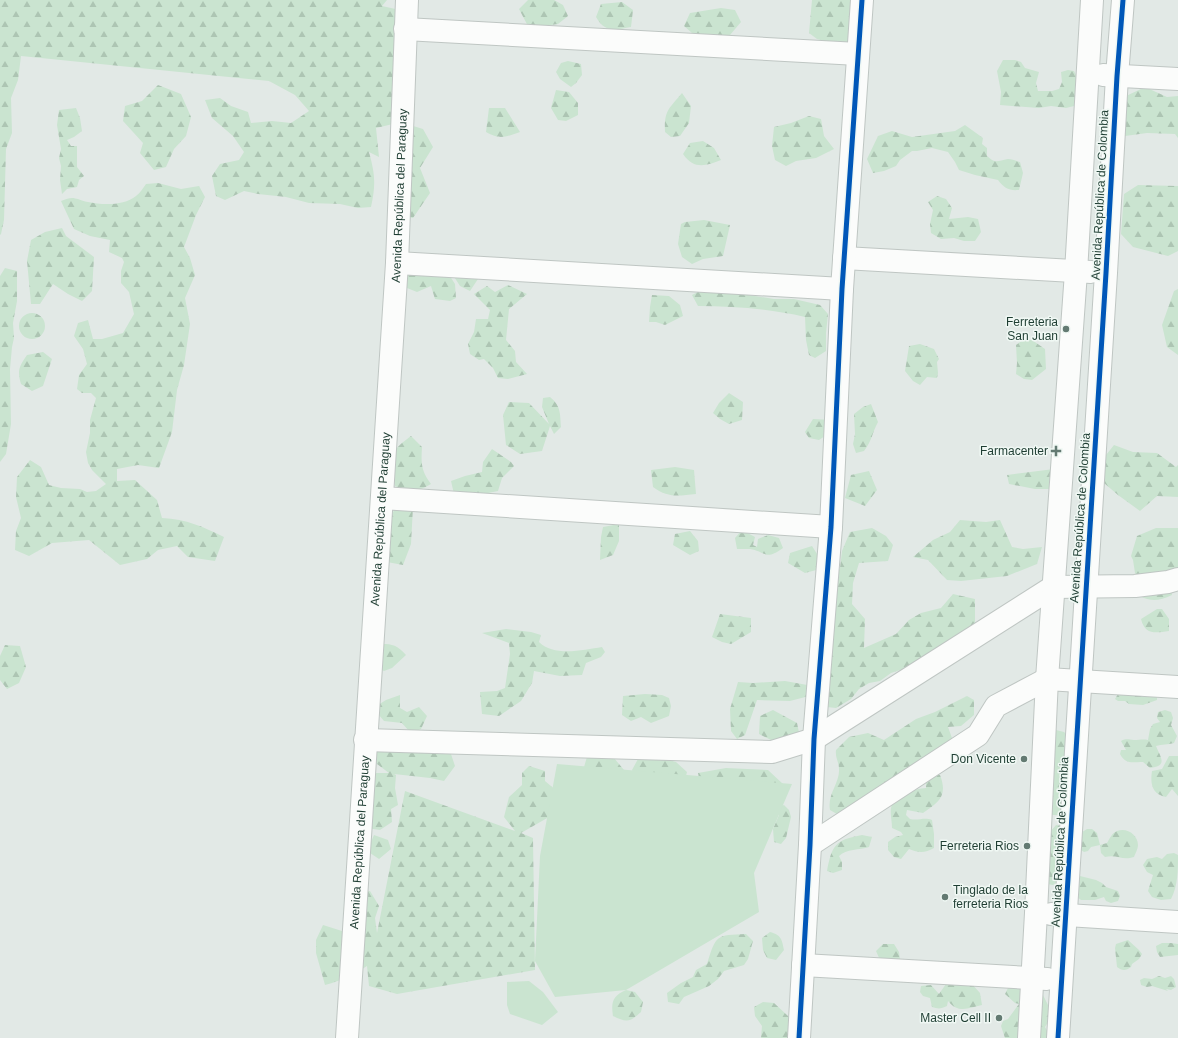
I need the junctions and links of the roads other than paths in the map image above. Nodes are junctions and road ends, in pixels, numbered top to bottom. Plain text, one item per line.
1 (407, 0) edge
2 (862, 0) edge
3 (1092, 0) edge
4 (1123, 0) edge
5 (405, 29) junction
6 (858, 54) junction
7 (1087, 74) junction
8 (1117, 76) junction
9 (1178, 79) edge
10 (844, 258) junction
11 (397, 263) junction
12 (1076, 272) junction
13 (1106, 273) junction
14 (842, 289) junction
15 (382, 498) junction
16 (831, 527) junction
17 (1178, 579) edge
18 (1086, 586) junction
19 (1053, 587) junction
20 (1047, 679) junction
21 (1080, 681) junction
22 (1178, 687) edge
23 (814, 739) junction
24 (365, 740) junction
25 (810, 844) junction
26 (1036, 913) junction
27 (1066, 915) junction
28 (1178, 922) edge
29 (803, 965) junction
30 (1032, 978) junction
31 (1062, 979) junction
32 (347, 1038) edge
33 (799, 1038) edge
34 (1028, 1038) edge
35 (1058, 1038) edge

1 - 5 street, Avenida República del Paraguay
2 - 6 street
3 - 7 street, Avenida República de Colombia
4 - 8 street, Avenida República de Colombia
5 - 6 street
5 - 11 street, Avenida República del Paraguay
6 - 10 street
7 - 8 street
7 - 12 street, Avenida República de Colombia
8 - 9 street
8 - 13 street, Avenida República de Colombia
10 - 12 street
10 - 14 street
11 - 14 street
11 - 15 street, Avenida República del Paraguay
12 - 13 street
12 - 19 street, Avenida República de Colombia
13 - 18 street, Avenida República de Colombia
14 - 16 street
15 - 16 street
15 - 24 street, Avenida República del Paraguay
16 - 23 street
17 - 18 street
18 - 19 street
18 - 21 street, Avenida República de Colombia
19 - 20 street, Avenida República de Colombia
19 - 23 street
20 - 21 street
20 - 25 street
20 - 26 street, Avenida República de Colombia
21 - 22 street
21 - 27 street, Avenida República de Colombia
23 - 24 street
23 - 25 street
24 - 32 street, Avenida República del Paraguay
25 - 29 street
26 - 27 street
26 - 30 street, Avenida República de Colombia
27 - 28 street
27 - 31 street, Avenida República de Colombia
29 - 30 street
29 - 33 street
30 - 31 street
30 - 34 street, Avenida República de Colombia
31 - 35 street, Avenida República de Colombia

